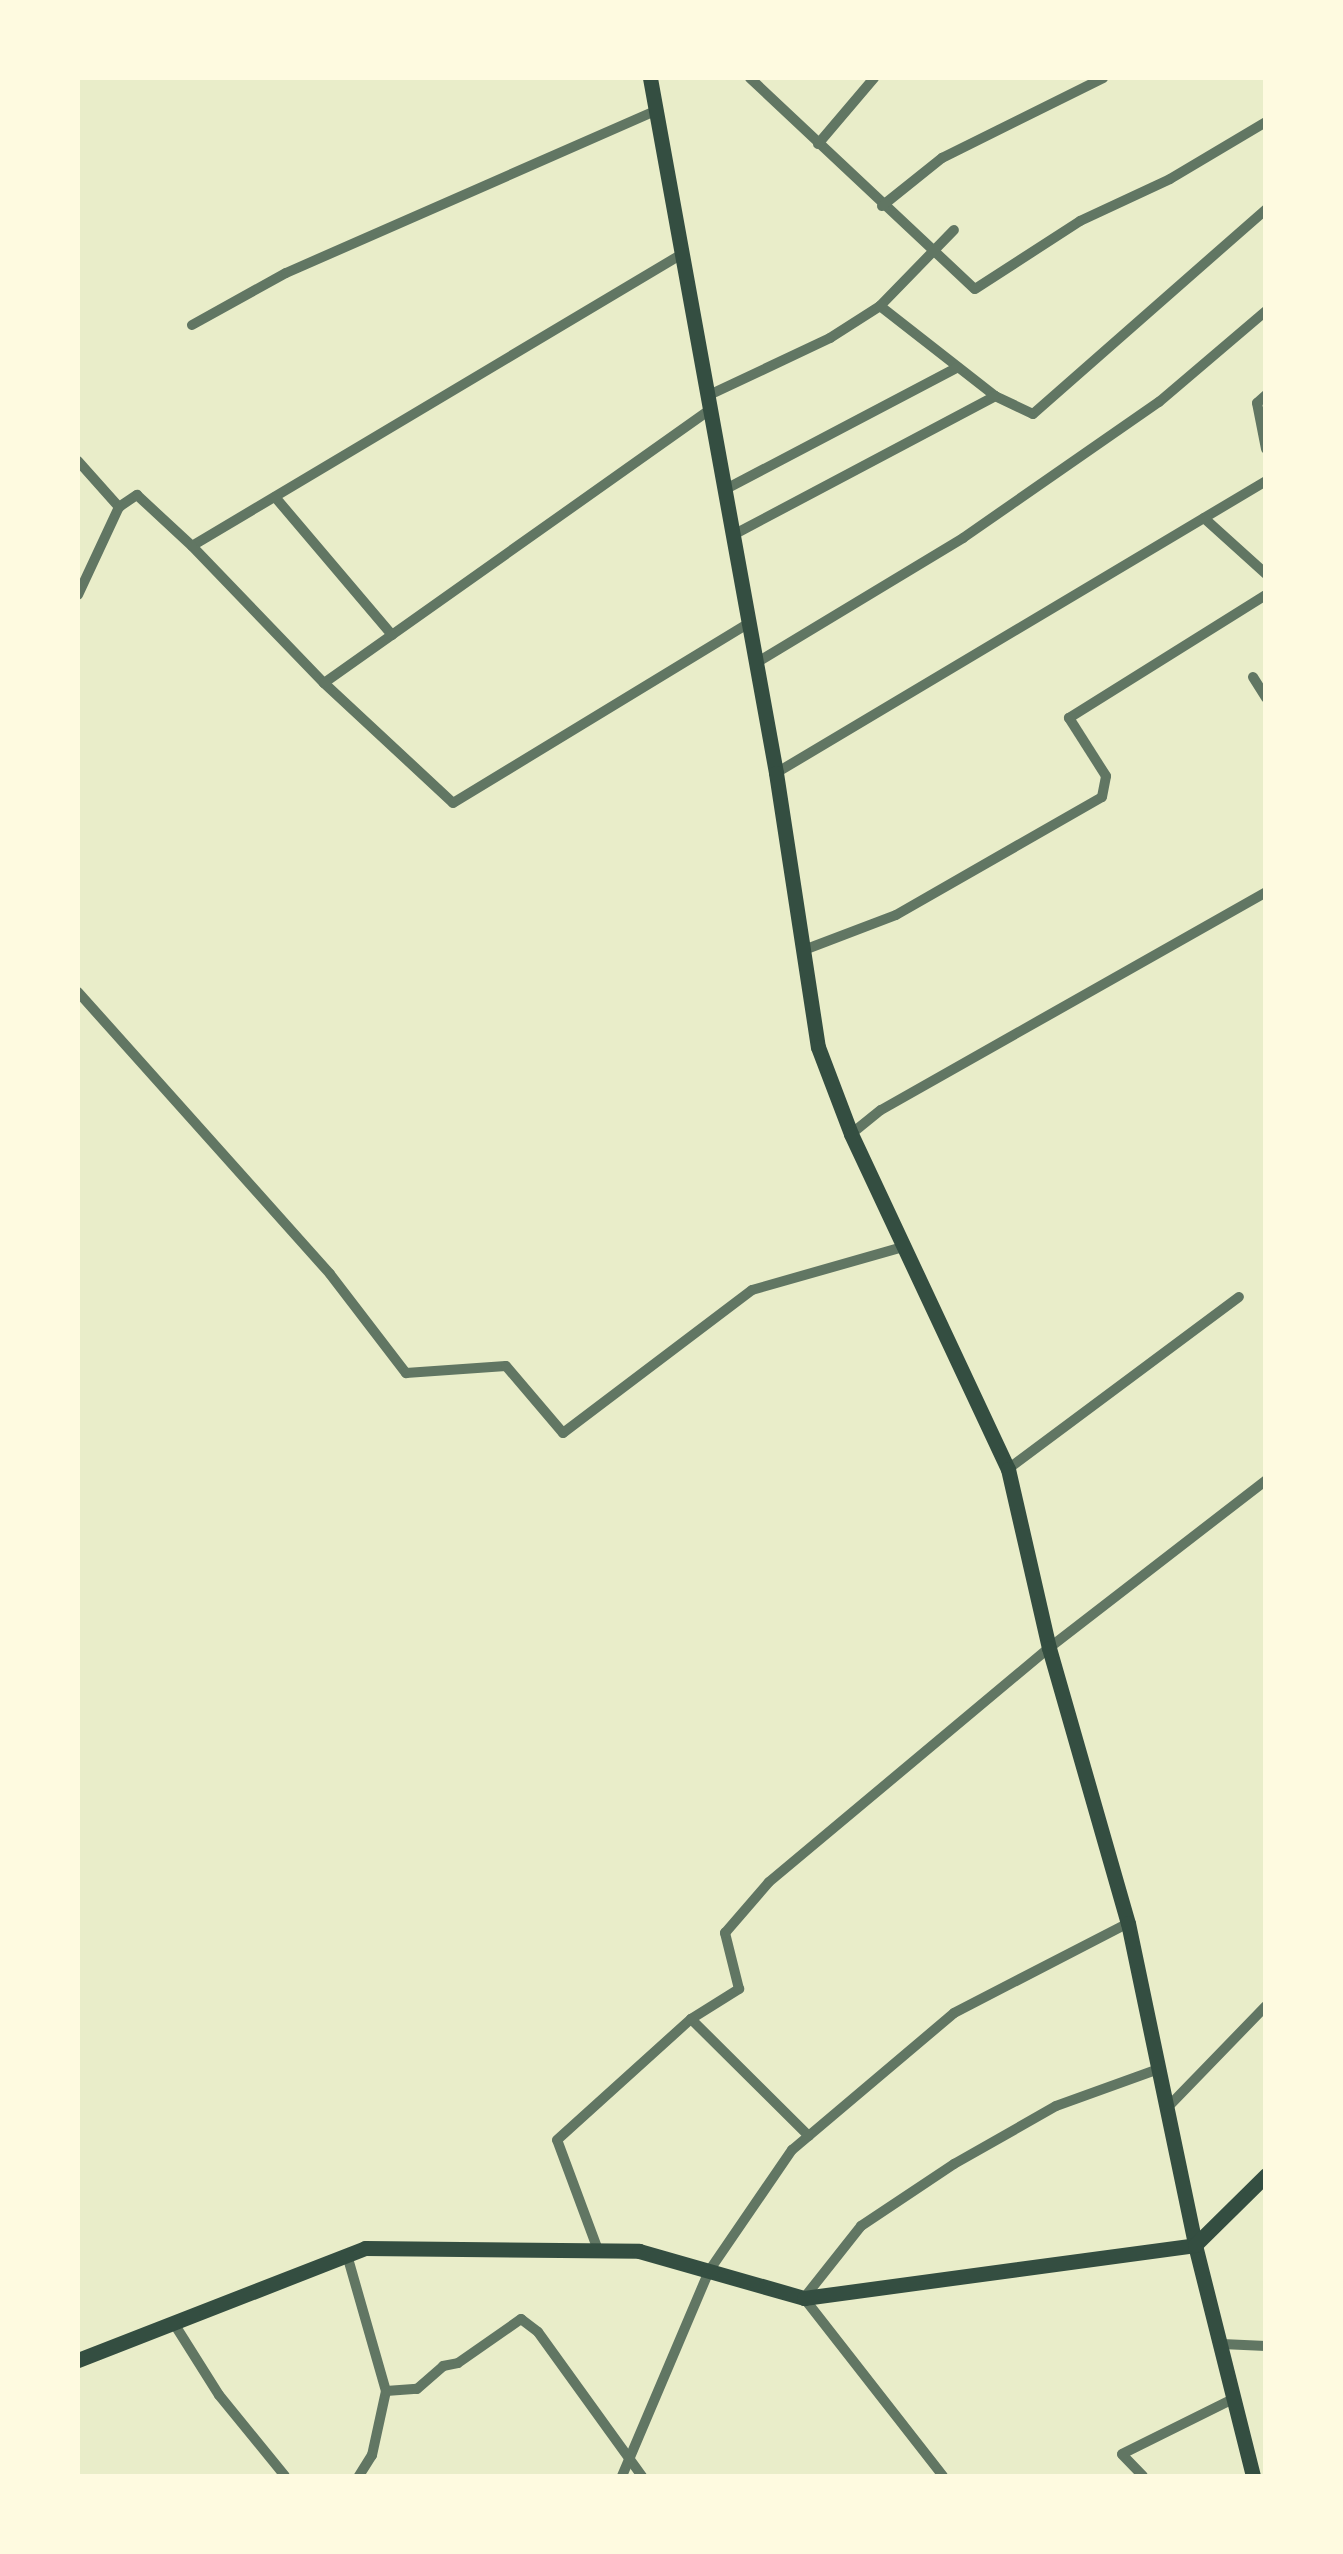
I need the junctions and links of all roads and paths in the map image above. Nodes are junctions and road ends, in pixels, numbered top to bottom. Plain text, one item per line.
1 (750, 78) edge
2 (874, 78) edge
3 (1103, 78) edge
4 (652, 79) edge
5 (656, 111) junction
6 (1266, 122) edge
7 (818, 144) junction
8 (882, 206) junction
9 (1266, 209) edge
10 (954, 230) dead end
11 (682, 254) junction
12 (931, 254) junction
13 (880, 306) junction
14 (1266, 311) edge
15 (192, 325) dead end
16 (958, 367) junction
17 (994, 396) junction
18 (1266, 396) edge
19 (709, 403) junction
20 (1266, 449) edge
21 (78, 461) edge
22 (1266, 481) edge
23 (724, 490) junction
24 (275, 497) junction
25 (119, 507) junction
26 (1204, 518) junction
27 (732, 535) junction
28 (192, 546) junction
29 (1266, 574) edge
30 (78, 595) edge
31 (1265, 596) edge
32 (748, 622) junction
33 (392, 635) junction
34 (756, 663) junction
35 (1253, 677) dead end
36 (324, 683) junction
37 (1265, 694) edge
38 (776, 772) junction
39 (1266, 892) edge
40 (804, 950) junction
41 (78, 992) edge
42 (850, 1134) junction
43 (906, 1246) junction
44 (1239, 1298) dead end
45 (1008, 1469) junction
46 (1266, 1480) edge
47 (1048, 1648) junction
48 (1128, 1923) junction
49 (1266, 2006) edge
50 (690, 2020) junction
51 (1159, 2069) junction
52 (1166, 2108) junction
53 (808, 2136) junction
54 (1266, 2175) edge
55 (1195, 2245) junction
56 (598, 2250) junction
57 (347, 2255) junction
58 (709, 2271) junction
59 (804, 2298) junction
60 (173, 2322) junction
61 (1222, 2344) junction
62 (1266, 2346) edge
63 (78, 2360) edge
64 (386, 2391) junction
65 (1235, 2398) junction
66 (628, 2463) junction
67 (285, 2476) edge
68 (359, 2476) edge
69 (622, 2476) edge
70 (642, 2476) edge
71 (943, 2476) edge
72 (1143, 2476) edge
73 (1253, 2476) edge

1 - 7 street
2 - 7 street
3 - 8 street
4 - 5 main road
5 - 11 main road
5 - 15 street
6 - 12 street
7 - 8 street
8 - 12 street
9 - 17 street
10 - 12 street
11 - 19 main road
11 - 24 street
12 - 13 street
13 - 16 street
13 - 19 street
14 - 34 street
16 - 17 street
16 - 23 street
17 - 27 street
18 - 20 street
19 - 23 main road
19 - 33 street
21 - 25 street
22 - 26 street
23 - 27 main road
24 - 28 street
24 - 33 street
25 - 28 street
25 - 30 street
26 - 29 street
26 - 38 street
27 - 32 main road
28 - 36 street
31 - 40 street
32 - 34 main road
32 - 36 street
33 - 36 street
34 - 38 main road
35 - 37 street
38 - 40 main road
39 - 42 street
40 - 42 main road
41 - 43 street
42 - 43 main road
43 - 45 main road
44 - 45 street
45 - 47 main road
46 - 47 street
47 - 48 main road
47 - 50 street
48 - 51 main road
48 - 53 street
49 - 52 street
50 - 53 street
50 - 56 street
51 - 52 main road
51 - 59 street
52 - 55 main road
53 - 58 street
54 - 55 main road
55 - 59 main road
55 - 61 main road
56 - 57 main road
56 - 58 main road
57 - 60 main road
57 - 64 street
58 - 59 main road
58 - 66 street
59 - 71 street
60 - 63 main road
60 - 67 street
61 - 62 street
61 - 65 main road
64 - 66 street
64 - 68 street
65 - 72 street
65 - 73 main road
66 - 69 street
66 - 70 street

